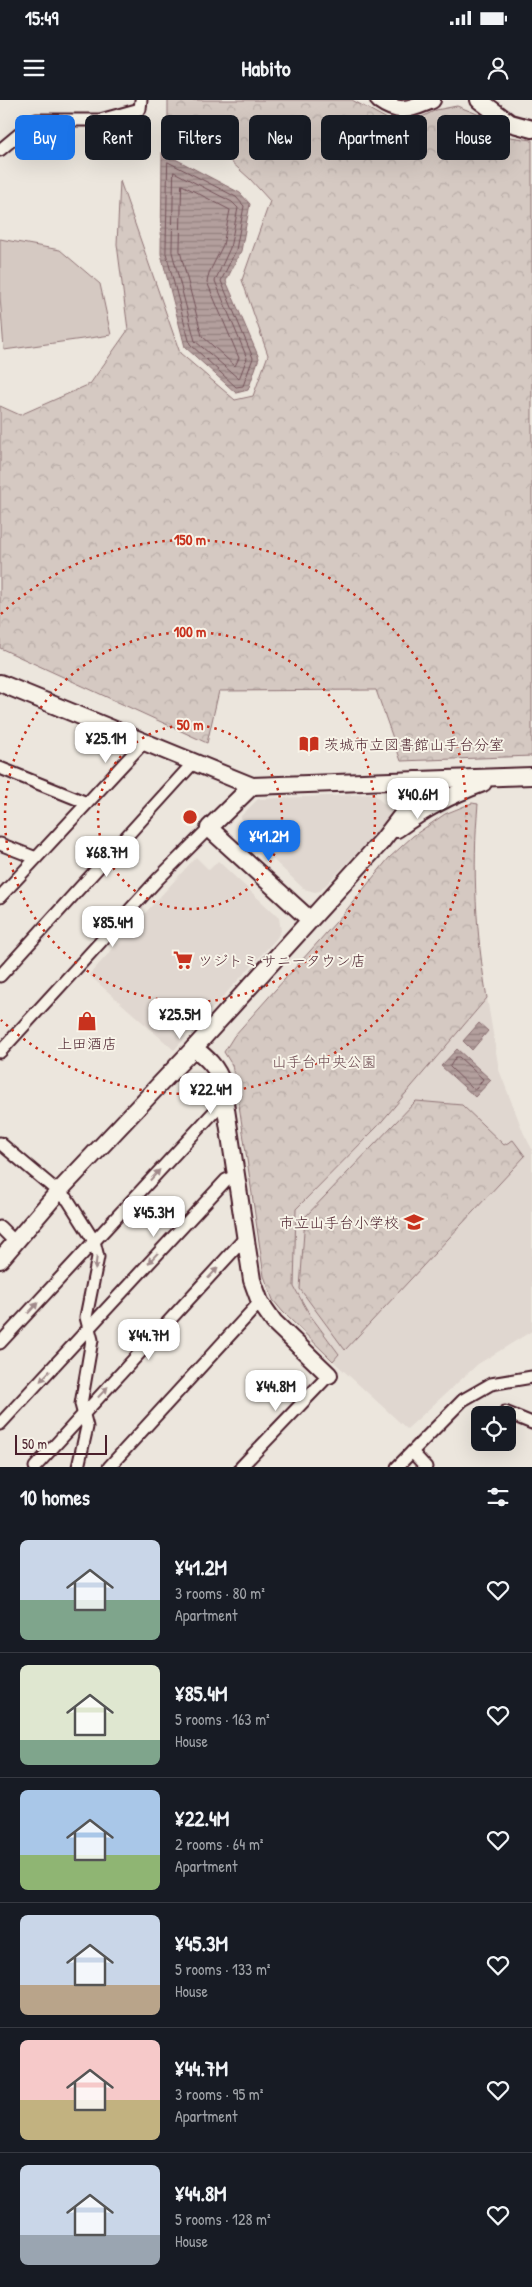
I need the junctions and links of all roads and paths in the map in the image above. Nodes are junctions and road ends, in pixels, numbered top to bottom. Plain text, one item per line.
1 (141, 100) edge
2 (379, 100) edge
3 (432, 100) edge
4 (479, 100) edge
5 (532, 128) edge
6 (0, 150) edge
7 (0, 683) edge
8 (144, 742) junction
9 (194, 762) junction
10 (0, 768) edge
11 (532, 776) edge
12 (498, 778) junction
13 (417, 780) junction
14 (252, 786) junction
15 (86, 803) junction
16 (209, 828) junction
17 (382, 841) junction
18 (0, 844) edge
19 (36, 858) junction
20 (0, 897) edge
21 (309, 919) junction
22 (0, 976) edge
23 (194, 1048) junction
24 (0, 1052) edge
25 (225, 1100) junction
26 (0, 1143) edge
27 (236, 1175) junction
28 (59, 1191) junction
29 (0, 1227) edge
30 (245, 1238) junction
31 (94, 1241) junction
32 (16, 1243) junction
33 (0, 1260) edge
34 (260, 1302) junction
35 (89, 1327) junction
36 (0, 1343) edge
37 (329, 1374) joint
38 (532, 1377) edge
39 (84, 1413) junction
40 (516, 1416) edge
41 (532, 1423) edge
42 (0, 1424) edge
43 (412, 1452) junction
44 (34, 1467) edge
45 (78, 1467) edge
46 (109, 1467) edge
47 (241, 1467) edge
48 (397, 1467) edge
49 (426, 1467) edge

1 - 6 street
2 - 3 street
4 - 5 street
7 - 8 street
8 - 9 street
8 - 15 street
9 - 14 street
9 - 22 street
10 - 15 street
11 - 12 street
12 - 13 street
12 - 17 street
13 - 14 street
13 - 17 street
14 - 16 street
15 - 19 street
16 - 21 street
16 - 24 street
17 - 21 street
18 - 19 street
19 - 20 street
21 - 23 street
23 - 25 street
23 - 28 street
25 - 27 street
31 -> 25 street
26 - 28 street
27 - 30 street
27 -> 35 street
28 - 31 street
28 - 32 street
29 - 32 street
30 - 34 street
39 -> 30 street
31 -> 35 street
36 -> 31 street
32 - 33 street
34 - 37 street
34 - 46 street
35 - 39 street
35 -> 42 street
37 - 47 street
38 - 43 street
39 - 44 street
39 - 45 street
40 - 41 street
43 - 48 street
43 - 49 street

